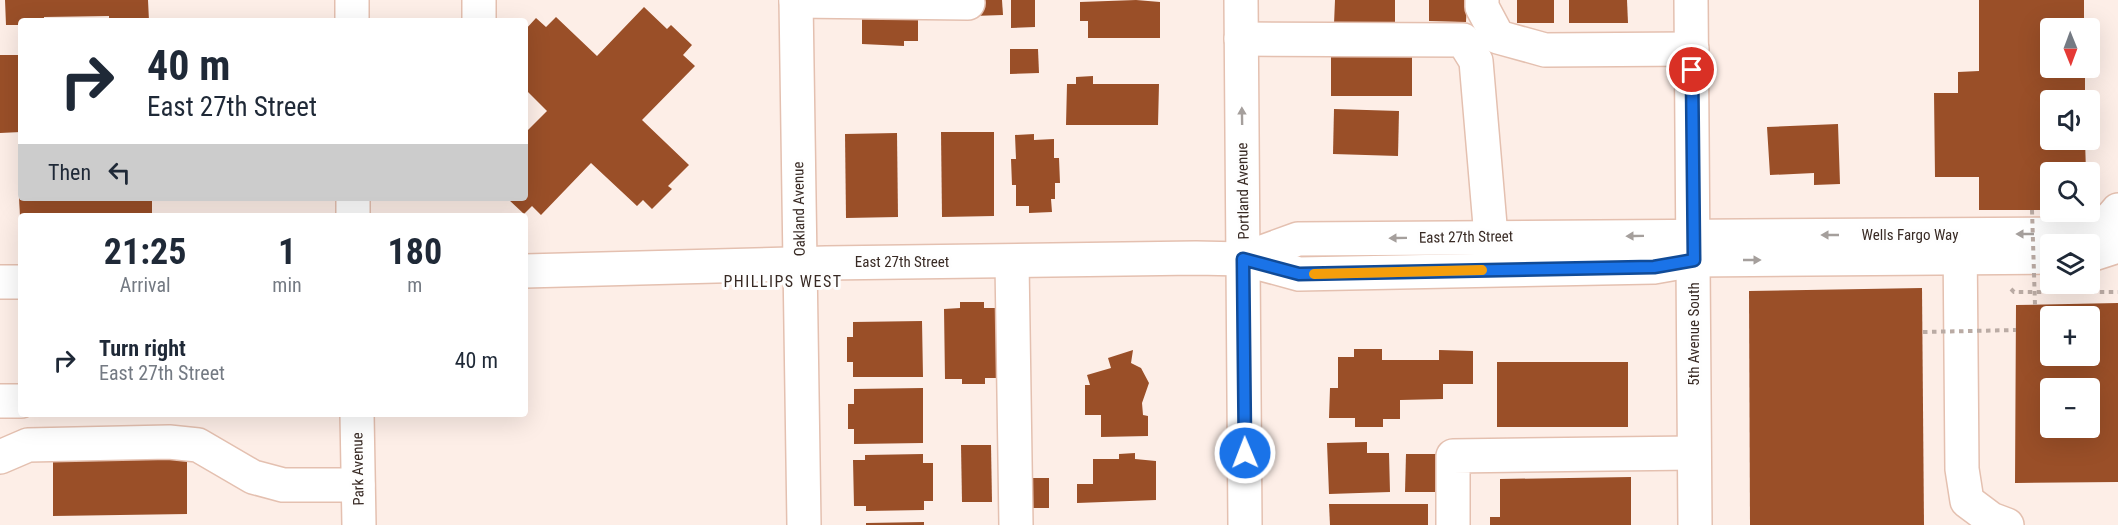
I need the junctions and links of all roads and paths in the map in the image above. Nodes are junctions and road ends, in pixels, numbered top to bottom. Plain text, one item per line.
1 (352, 0) edge
2 (479, 0) edge
3 (796, 0) edge
4 (1241, 0) edge
5 (1482, 0) edge
6 (1691, 0) edge
7 (968, 3) dead end
8 (352, 18) edge
9 (479, 18) edge
10 (1241, 39) junction
11 (1692, 49) junction
12 (2032, 210) dead end
13 (2118, 210) edge
14 (1491, 237) junction
15 (1960, 246) junction
16 (2118, 246) edge
17 (1693, 248) junction
18 (2100, 252) edge
19 (2040, 256) edge
20 (1243, 259) junction
21 (1012, 262) junction
22 (800, 264) junction
23 (528, 271) edge
24 (0, 282) edge
25 (18, 282) edge
26 (2007, 284) dead end
27 (2034, 292) junction
28 (2118, 292) edge
29 (2034, 305) dead end
30 (2016, 330) dead end
31 (1923, 332) dead end
32 (0, 401) edge
33 (18, 401) edge
34 (357, 417) edge
35 (1694, 453) junction
36 (0, 457) edge
37 (358, 485) junction
38 (359, 525) edge
39 (804, 525) edge
40 (1016, 525) edge
41 (1245, 525) edge
42 (1453, 525) edge
43 (1695, 525) edge
44 (2007, 525) edge

1 - 8 street
2 - 9 street
3 - 7 street
3 - 22 street, Oakland Avenue
4 - 10 street, Portland Avenue
5 - 11 street
6 - 11 street, 5th Avenue South
10 - 14 street
20 -> 10 street, Portland Avenue
11 - 17 street, 5th Avenue South
12 - 27 path, bridge
13 -> 15 street, Wells Fargo Way
17 -> 14 street, East 27th Street
14 -> 20 street, East 27th Street
15 - 17 street, Wells Fargo Way
15 - 19 street, Wells Fargo Way
15 - 44 street
16 - 18 street
17 - 20 street, East 27th Street
17 - 35 street, 5th Avenue South
20 - 21 street, East 27th Street
20 - 41 street, Portland Avenue
21 - 22 street, East 27th Street
21 - 40 street
22 - 23 street, East 27th Street
22 - 39 street, Oakland Avenue
24 - 25 street
26 - 27 path
27 - 28 path
27 - 29 path, bridge
30 - 31 path, bridge
32 - 33 street
34 - 37 street, Park Avenue
35 - 42 street
35 - 43 street, 5th Avenue South
36 - 37 street
37 - 38 street, Park Avenue

